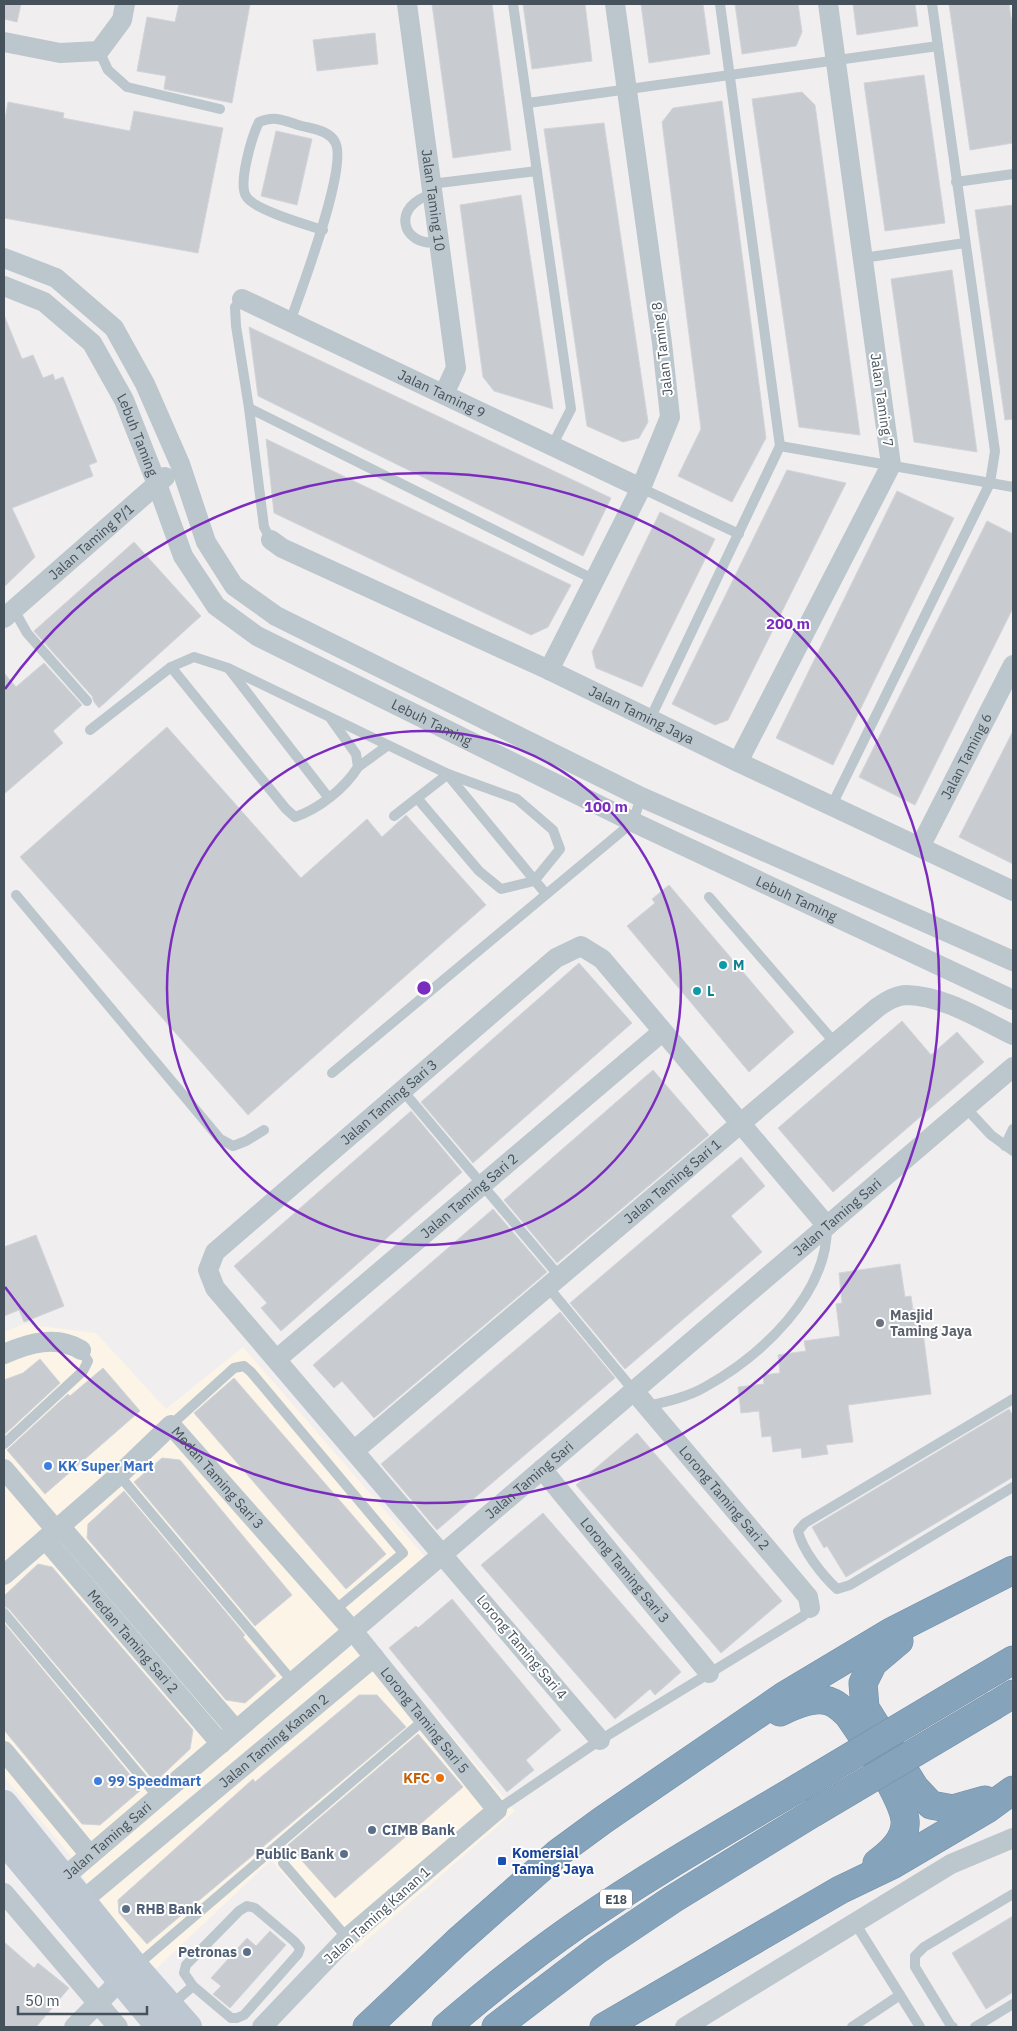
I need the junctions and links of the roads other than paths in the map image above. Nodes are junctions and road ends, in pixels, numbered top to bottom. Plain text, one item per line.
1 (125, 4) edge
2 (407, 4) edge
3 (513, 4) edge
4 (615, 4) edge
5 (720, 4) edge
6 (828, 4) edge
7 (932, 4) edge
8 (4, 42) edge
9 (938, 46) junction
10 (99, 51) junction
11 (836, 60) junction
12 (730, 75) junction
13 (627, 90) junction
14 (528, 104) junction
15 (220, 109) dead end
16 (537, 171) junction
17 (1013, 174) edge
18 (956, 182) junction
19 (432, 189) junction
20 (323, 230) junction
21 (439, 242) junction
22 (965, 243) junction
23 (4, 258) edge
24 (863, 258) junction
25 (4, 286) edge
26 (242, 299) joint
27 (290, 322) junction
28 (444, 394) junction
29 (249, 408) junction
30 (552, 446) junction
31 (780, 446) junction
32 (180, 464) junction
33 (891, 465) junction
34 (990, 482) junction
35 (157, 484) junction
36 (1013, 487) edge
37 (641, 488) junction
38 (739, 534) junction
39 (271, 540) joint
40 (595, 580) junction
41 (9, 614) edge
42 (1013, 665) edge
43 (171, 666) junction
44 (228, 668) junction
45 (550, 670) junction
46 (87, 701) dead end
47 (330, 718) junction
48 (650, 719) junction
49 (90, 730) dead end
50 (388, 746) junction
51 (738, 762) junction
52 (358, 767) junction
53 (448, 774) junction
54 (328, 797) junction
55 (641, 797) junction
56 (417, 798) junction
57 (832, 806) junction
58 (394, 816) dead end
59 (633, 822) junction
60 (920, 847) junction
61 (534, 881) junction
62 (1013, 891) edge
63 (546, 894) junction
64 (16, 895) dead end
65 (709, 897) dead end
66 (1013, 961) edge
67 (1013, 1000) edge
68 (662, 1032) junction
69 (1013, 1034) edge
70 (835, 1044) junction
71 (1013, 1067) edge
72 (332, 1073) dead end
73 (403, 1091) junction
74 (966, 1108) junction
75 (740, 1124) junction
76 (1013, 1129) edge
77 (264, 1130) dead end
78 (1009, 1149) edge
79 (482, 1185) junction
80 (827, 1226) junction
81 (208, 1270) joint
82 (554, 1282) junction
83 (82, 1350) joint
84 (4, 1354) edge
85 (276, 1359) junction
86 (641, 1398) junction
87 (1013, 1399) edge
88 (171, 1425) junction
89 (4, 1444) edge
90 (355, 1450) junction
91 (4, 1469) edge
92 (542, 1470) junction
93 (118, 1476) junction
94 (1013, 1487) edge
95 (54, 1532) junction
96 (443, 1554) junction
97 (1013, 1570) edge
98 (4, 1575) edge
99 (810, 1608) joint
100 (335, 1610) junction
101 (936, 1611) junction
102 (4, 1613) edge
103 (353, 1631) junction
104 (374, 1657) junction
105 (1013, 1660) edge
106 (709, 1673) junction
107 (293, 1682) junction
108 (1004, 1700) edge
109 (425, 1719) junction
110 (236, 1730) junction
111 (600, 1740) junction
112 (220, 1744) junction
113 (707, 1748) junction
114 (4, 1751) edge
115 (1013, 1788) edge
116 (158, 1797) junction
117 (4, 1804) edge
118 (497, 1810) junction
119 (1013, 1838) edge
120 (4, 1840) edge
121 (90, 1856) junction
122 (283, 1863) dead end
123 (54, 1885) junction
124 (840, 1890) junction
125 (4, 1893) edge
126 (1013, 1894) edge
127 (82, 1901) junction
128 (855, 1923) junction
129 (347, 1938) junction
130 (128, 1974) junction
131 (193, 1986) junction
132 (900, 1996) junction
133 (97, 2002) junction
134 (1013, 2004) edge
135 (165, 2017) edge
136 (622, 2023) edge
137 (689, 2026) edge
138 (74, 2027) edge
139 (118, 2027) edge
140 (188, 2027) edge
141 (262, 2027) edge
142 (367, 2027) edge
143 (446, 2027) edge
144 (496, 2027) edge
145 (852, 2027) edge
146 (920, 2027) edge
147 (953, 2027) edge
148 (975, 2027) edge

1 - 10 street
2 - 19 street, Jalan Taming 10
3 - 14 lane
4 - 13 street, Jalan Taming 8
5 - 12 lane
6 - 11 street, Jalan Taming 7
7 - 9 lane
8 - 10 street
9 - 11 lane
9 - 18 lane
10 - 15 lane
11 - 12 lane
11 - 24 street, Jalan Taming 7
12 - 13 lane
12 - 31 lane
13 - 14 lane
13 - 37 street, Jalan Taming 8
14 - 16 lane
16 - 19 lane
16 - 30 lane
17 - 18 lane
18 - 22 lane
19 - 21 street, Jalan Taming 10
19 - 21 lane
20 - 20 lane
20 - 27 lane
21 - 28 street, Jalan Taming 10
22 - 24 lane
22 - 34 lane
23 - 32 street, Lebuh Taming
24 - 33 street, Jalan Taming 7
25 - 35 street, Lebuh Taming
26 - 27 street, Jalan Taming 9
26 - 29 lane
27 - 28 street, Jalan Taming 9
28 - 30 street, Jalan Taming 9
29 - 39 lane
29 - 40 lane
30 - 37 street, Jalan Taming 9
31 - 33 lane
31 - 38 lane
32 - 35 street, Jalan Taming P/1
32 - 55 street, Lebuh Taming
33 - 34 lane
33 - 51 street, Jalan Taming 7
34 - 36 lane
34 - 57 lane
35 - 41 street, Jalan Taming P/1
35 - 59 street, Lebuh Taming
37 - 38 lane
37 - 40 street, Jalan Taming 8
38 - 48 lane
39 - 45 street, Jalan Taming Jaya
40 - 45 street, Jalan Taming 8
41 - 46 lane
42 - 60 street, Jalan Taming 6
43 - 44 lane
43 - 49 lane
43 - 54 lane
44 - 47 lane
44 - 54 lane
45 - 48 street, Jalan Taming Jaya
47 - 50 lane
47 - 52 lane
48 - 51 street, Jalan Taming Jaya
50 - 52 lane
50 - 53 lane
51 - 57 street, Jalan Taming Jaya
52 - 54 lane
53 - 56 lane
53 - 61 lane
53 - 61 lane
55 - 59 lane
55 - 66 street, Lebuh Taming
56 - 58 lane
56 - 61 lane
57 - 60 street, Jalan Taming Jaya
59 - 63 lane
59 - 67 street, Lebuh Taming
60 - 62 street, Jalan Taming Jaya
61 - 63 lane
63 - 72 lane
64 - 77 lane
65 - 70 lane
68 - 73 street, Jalan Taming Sari 3
68 - 75 street
68 - 79 street, Jalan Taming Sari 2
69 - 70 street, Jalan Taming Sari 1
70 - 75 street, Jalan Taming Sari 1
71 - 74 street, Jalan Taming Sari
73 - 79 lane
73 - 81 street, Jalan Taming Sari 3
74 - 78 lane
74 - 80 street, Jalan Taming Sari
75 - 80 street
75 - 82 street, Jalan Taming Sari 1
76 - 78 lane
79 - 82 lane
79 - 85 street, Jalan Taming Sari 2
80 - 86 street, Jalan Taming Sari
80 - 86 lane
81 - 85 street, Lorong Taming Sari 4
82 - 86 lane
82 - 90 street, Jalan Taming Sari 1
83 - 84 street
83 - 89 lane
85 - 90 street, Lorong Taming Sari 4
86 - 92 street, Jalan Taming Sari
86 - 99 street, Lorong Taming Sari 2
87 - 94 lane
88 - 93 street, Medan Taming Sari 3
88 - 100 street, Medan Taming Sari 3
88 - 100 lane
90 - 96 street, Lorong Taming Sari 4
91 - 95 street
92 - 96 street, Jalan Taming Sari
92 - 106 street, Lorong Taming Sari 3
93 - 95 street, Medan Taming Sari 3
93 - 107 lane
95 - 98 street, Medan Taming Sari 3
95 - 110 street, Medan Taming Sari 2
95 - 112 street, Medan Taming Sari 2
96 - 103 street, Jalan Taming Sari
96 - 111 street, Lorong Taming Sari 4
97 - 101 highway
99 - 106 lane
100 - 103 street, Medan Taming Sari 3
101 - 113 highway
101 - 115 highway
102 - 116 lane
103 - 104 street, Lorong Taming Sari 5
103 - 107 street, Jalan Taming Sari
104 - 109 street, Lorong Taming Sari 5
104 - 127 street, Jalan Taming Kanan 2
105 - 143 highway, E18, bridge
106 - 111 lane
107 - 110 street, Jalan Taming Sari
108 - 144 highway, E18, bridge
109 - 118 street, Lorong Taming Sari 5
109 - 130 lane
110 - 112 street, Jalan Taming Sari
111 - 118 lane
112 - 116 street, Jalan Taming Sari
113 - 124 highway
113 - 142 highway
114 - 121 street
115 - 124 highway
116 - 121 street, Jalan Taming Sari
117 - 123 street
118 - 129 street, Jalan Taming Kanan 1
119 - 128 street
120 - 123 street
121 - 123 street, Jalan Taming Sari
122 - 129 lane
123 - 127 street
123 - 130 street
124 - 136 highway
125 - 133 street
126 - 147 lane
127 - 130 street
128 - 132 lane
128 - 137 street
129 - 141 street, Jalan Taming Kanan 1
130 - 133 street
130 - 135 street
131 - 131 lane
131 - 135 lane
132 - 145 lane
132 - 146 lane
133 - 138 street
133 - 139 street
134 - 148 lane
135 - 140 street

